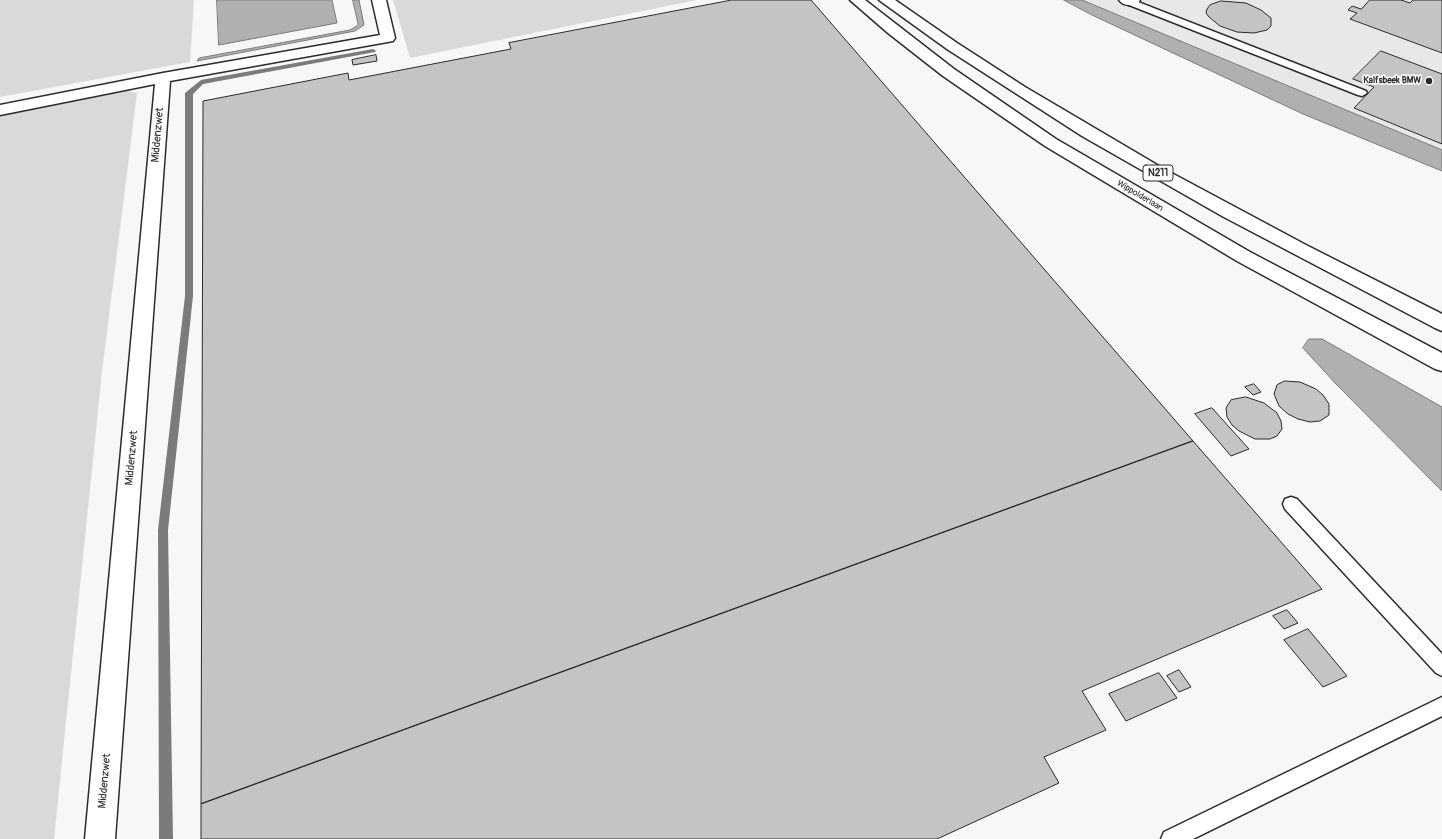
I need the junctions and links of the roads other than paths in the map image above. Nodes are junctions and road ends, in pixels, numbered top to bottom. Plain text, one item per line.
1 (379, 0) edge
2 (857, 0) edge
3 (886, 0) edge
4 (1129, 0) edge
5 (163, 78) junction
6 (1362, 93) dead end
7 (0, 110) edge
8 (1442, 323) edge
9 (1442, 363) edge
10 (1291, 504) dead end
11 (1442, 667) edge
12 (1442, 706) edge
13 (100, 839) edge
14 (1171, 839) edge

1 - 5 main road
2 - 9 main road, Wippolderlaan / N211
3 - 8 main road, N211
4 - 6 lane
5 - 7 main road
5 - 13 main road, Middenzwet
10 - 11 lane
12 - 14 lane

